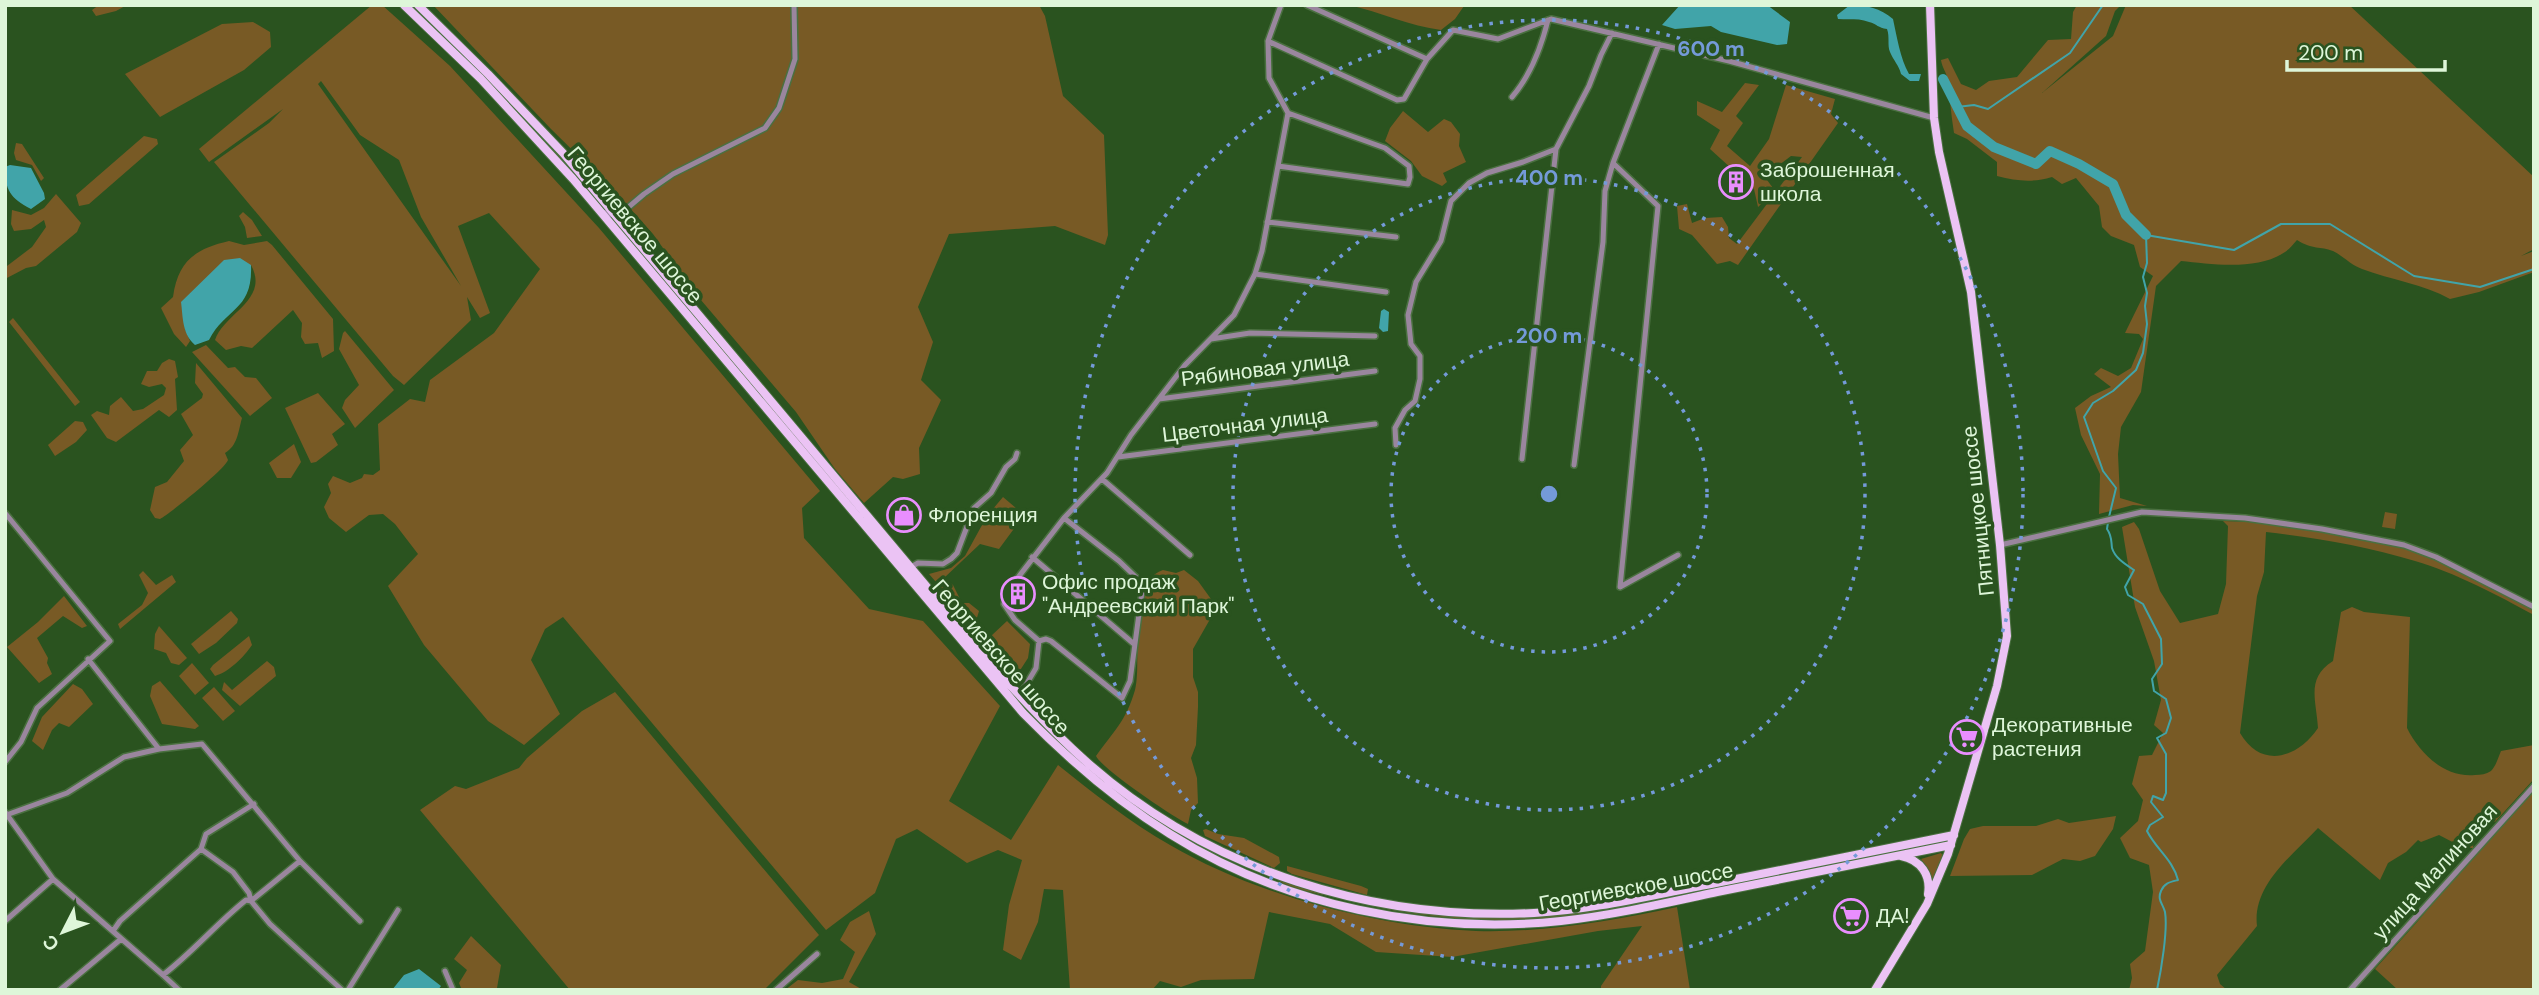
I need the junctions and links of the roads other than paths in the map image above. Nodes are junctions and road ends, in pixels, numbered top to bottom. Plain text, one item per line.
1 (404, 5) edge
2 (418, 5) edge
3 (794, 5) edge
4 (1281, 5) edge
5 (1307, 5) edge
6 (1930, 5) edge
7 (1548, 20) junction
8 (1612, 33) junction
9 (1268, 41) junction
10 (1659, 44) junction
11 (1427, 59) junction
12 (1512, 97) dead end
13 (1288, 113) junction
14 (1934, 118) junction
15 (1556, 149) junction
16 (1613, 163) junction
17 (1278, 166) junction
18 (601, 212) junction
19 (618, 216) junction
20 (1267, 222) junction
21 (1396, 237) dead end
22 (1255, 274) junction
23 (1386, 292) dead end
24 (1375, 336) dead end
25 (1210, 339) junction
26 (1375, 371) dead end
27 (1158, 399) junction
28 (1375, 424) dead end
29 (1396, 445) dead end
30 (1017, 453) dead end
31 (1118, 457) junction
32 (1522, 459) dead end
33 (1574, 465) dead end
34 (1102, 480) junction
35 (5, 513) edge
36 (1064, 518) junction
37 (2000, 545) junction
38 (1191, 555) dead end
39 (1678, 555) dead end
40 (1032, 557) junction
41 (911, 567) junction
42 (2534, 607) edge
43 (1039, 641) junction
44 (1134, 644) junction
45 (88, 659) junction
46 (1020, 695) junction
47 (159, 749) junction
48 (5, 762) edge
49 (2534, 786) edge
50 (254, 804) junction
51 (7, 813) edge
52 (1954, 835) junction
53 (1951, 845) junction
54 (201, 849) junction
55 (1898, 855) junction
56 (300, 861) junction
57 (53, 879) junction
58 (251, 901) junction
59 (1927, 904) junction
60 (398, 910) dead end
61 (5, 921) edge
62 (360, 922) dead end
63 (113, 931) junction
64 (121, 939) junction
65 (817, 954) dead end
66 (445, 971) dead end
67 (163, 975) junction
68 (176, 989) edge
69 (60, 990) edge
70 (342, 990) edge
71 (348, 990) edge
72 (453, 990) edge
73 (776, 990) edge
74 (1875, 990) edge
75 (2350, 990) edge

1 - 18 main road, Георгиевское шоссе
2 - 19 main road, Георгиевское шоссе
3 - 19 street
4 - 9 street
5 - 11 street
6 - 14 main road, Пятницкое шоссе
7 - 8 street
7 - 11 street
7 - 12 street
8 - 10 street
8 - 15 street
9 - 11 street
9 - 13 street
10 - 14 street
10 - 16 street
13 - 17 street
13 - 17 street
14 - 37 main road, Пятницкое шоссе
15 - 29 street
15 - 32 street
16 - 33 street
16 - 39 street
17 - 20 street
18 - 19 street
18 - 55 main road, Георгиевское шоссе
19 - 41 main road, Георгиевское шоссе
20 - 21 street
20 - 22 street
22 - 23 street
22 - 25 street
24 - 25 street
25 - 27 street
26 - 27 street, Рябиновая улица
27 - 31 street
28 - 31 street, Цветочная улица
30 - 41 street
31 - 34 street
34 - 36 street
34 - 38 street
35 - 45 street
36 - 40 street
36 - 44 street
37 - 42 street
37 - 52 main road, Пятницкое шоссе
40 - 43 street
40 - 44 street
41 - 46 main road, Георгиевское шоссе
43 - 44 street
43 - 46 street
45 - 47 street
45 - 48 street
46 - 52 main road, Георгиевское шоссе
47 - 50 street
47 - 51 street
49 - 75 street, улица Малиновая
50 - 54 street
50 - 56 street
51 - 57 street
52 - 53 main road, Пятницкое шоссе
53 - 55 main road, Георгиевское шоссе
53 - 59 main road, Пятницкое шоссе
54 - 58 street
54 - 63 street
55 - 59 main road
56 - 58 street
56 - 62 street
57 - 61 street
57 - 63 street
58 - 67 street
58 - 70 street
59 - 74 main road, Пятницкое шоссе
60 - 71 street
63 - 64 street
64 - 67 street
64 - 69 street
65 - 73 street
66 - 72 street
67 - 68 street

